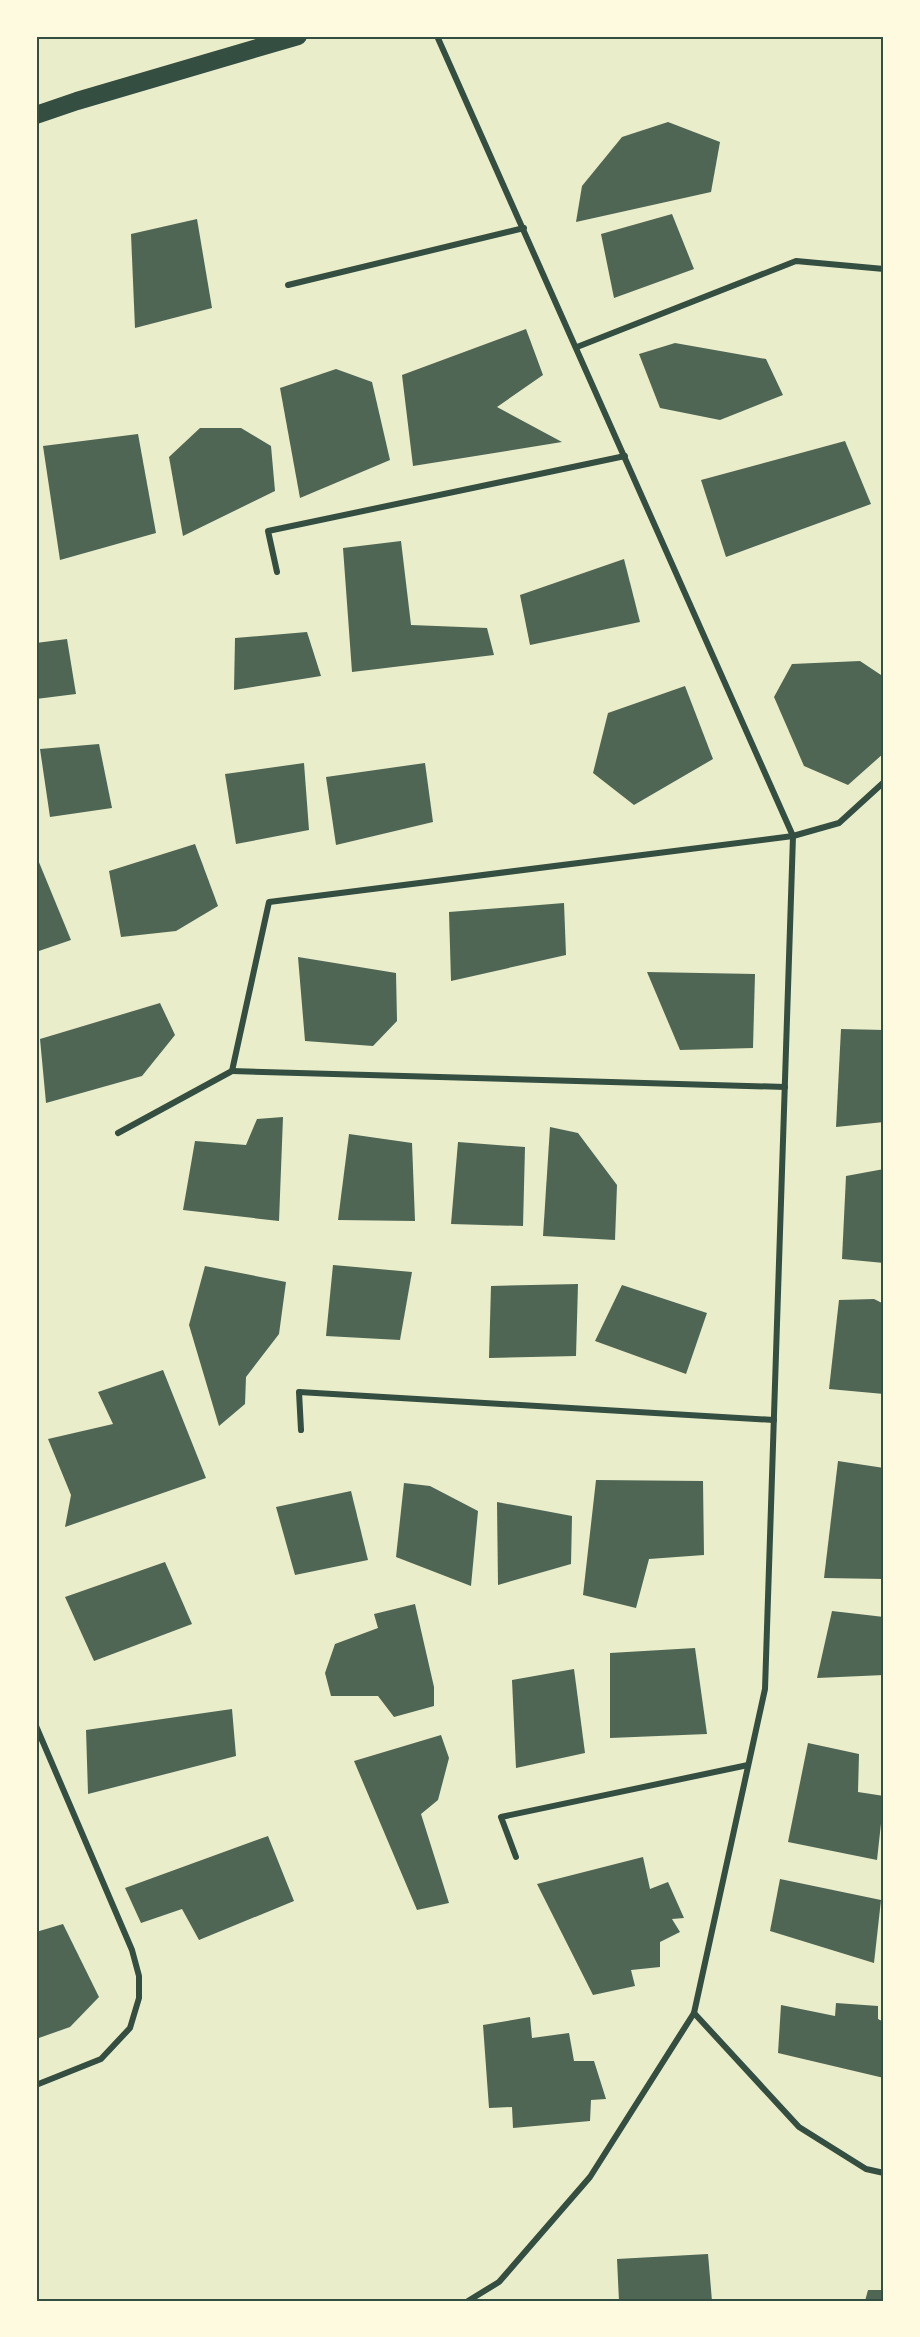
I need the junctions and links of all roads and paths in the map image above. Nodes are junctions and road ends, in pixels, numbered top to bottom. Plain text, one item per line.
1 (298, 36) edge
2 (437, 36) edge
3 (36, 115) edge
4 (524, 228) junction
5 (884, 269) edge
6 (288, 285) dead end
7 (577, 347) junction
8 (625, 456) junction
9 (277, 572) dead end
10 (884, 782) edge
11 (793, 836) junction
12 (232, 1071) junction
13 (785, 1087) junction
14 (118, 1132) dead end
15 (774, 1420) junction
16 (301, 1430) dead end
17 (36, 1726) edge
18 (748, 1765) junction
19 (516, 1857) dead end
20 (694, 2013) junction
21 (36, 2085) edge
22 (884, 2173) edge
23 (468, 2301) edge

1 - 3 highway
2 - 4 street
4 - 6 street
4 - 7 street
5 - 7 street
7 - 8 street
8 - 9 street
8 - 11 street
10 - 11 street
11 - 12 street
11 - 13 street
12 - 13 street
12 - 14 street
13 - 15 street
15 - 16 street
15 - 18 street
17 - 21 street
18 - 19 street
18 - 20 street
20 - 22 street
20 - 23 street

